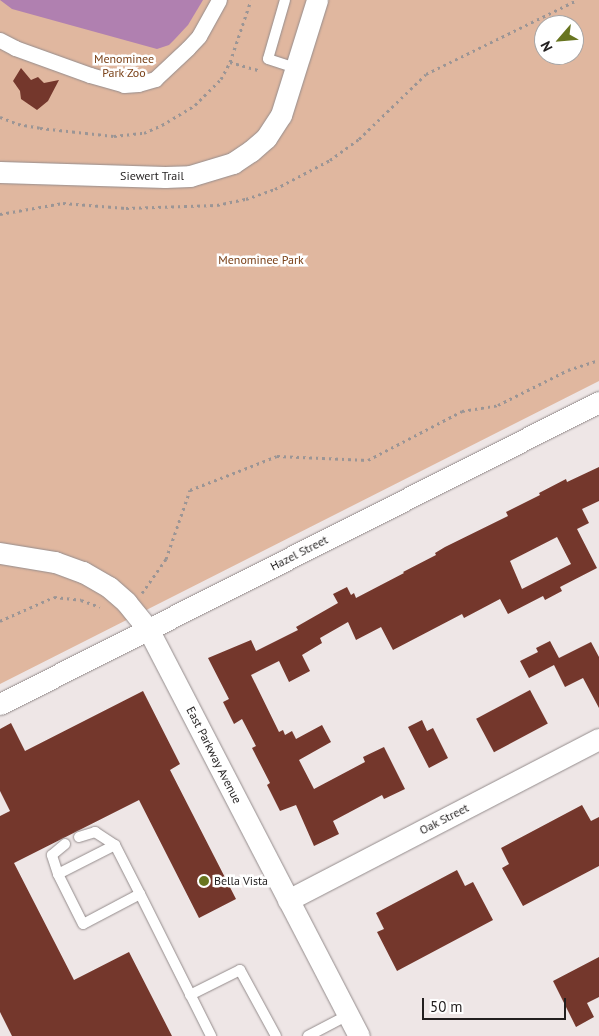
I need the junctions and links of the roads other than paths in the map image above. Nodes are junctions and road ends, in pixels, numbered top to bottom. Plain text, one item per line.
1 (219, 0) edge
2 (285, 0) edge
3 (317, 0) edge
4 (0, 40) edge
5 (296, 68) junction
6 (0, 172) edge
7 (599, 402) edge
8 (0, 553) edge
9 (148, 629) junction
10 (0, 704) edge
11 (599, 739) edge
12 (79, 837) dead end
13 (64, 844) dead end
14 (115, 845) junction
15 (58, 874) junction
16 (140, 894) junction
17 (288, 900) junction
18 (190, 995) junction
19 (348, 1015) junction
20 (211, 1036) edge
21 (276, 1036) edge
22 (308, 1036) edge
23 (359, 1036) edge

1 - 4 street
2 - 5 lane
3 - 5 street, Siewert Trail
5 - 6 street, Siewert Trail
7 - 9 street, Hazel Street
8 - 9 street, East Parkway Avenue
9 - 10 street, Hazel Street
9 - 17 street, East Parkway Avenue
11 - 17 street, Oak Street
12 - 14 lane
13 - 15 lane
14 - 15 lane
14 - 16 lane
15 - 16 lane
16 - 18 lane
17 - 19 street, East Parkway Avenue
18 - 20 lane
18 - 21 lane
19 - 22 lane
19 - 23 street, East Parkway Avenue

